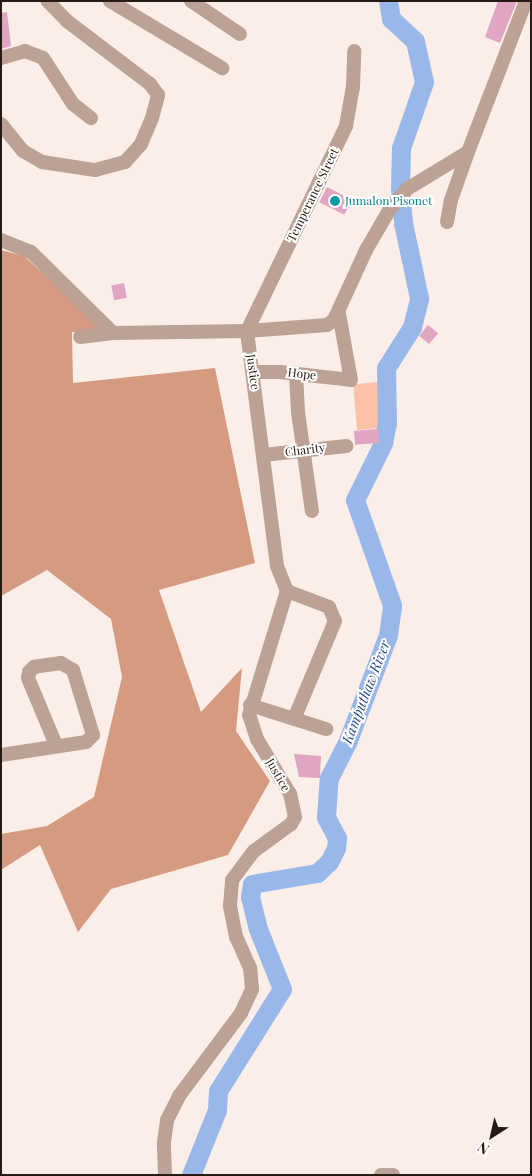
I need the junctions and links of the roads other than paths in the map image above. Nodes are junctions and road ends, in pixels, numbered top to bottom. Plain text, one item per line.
1 (48, 1) edge
2 (110, 1) edge
3 (192, 1) edge
4 (526, 1) edge
5 (240, 34) dead end
6 (354, 51) dead end
7 (1, 58) edge
8 (222, 68) dead end
9 (91, 118) dead end
10 (1, 124) edge
11 (468, 152) junction
12 (447, 222) dead end
13 (1, 240) edge
14 (339, 314) junction
15 (247, 331) junction
16 (113, 333) junction
17 (80, 338) dead end
18 (252, 372) junction
19 (296, 374) junction
20 (348, 446) dead end
21 (305, 450) junction
22 (264, 456) junction
23 (312, 511) dead end
24 (287, 591) junction
25 (250, 705) junction
26 (294, 719) junction
27 (326, 729) dead end
28 (56, 745) junction
29 (1, 755) edge
30 (165, 1175) edge
31 (381, 1175) edge
32 (393, 1175) edge

1 - 10 street
2 - 8 street
3 - 5 street
4 - 11 street
6 - 15 street, Temperance Street
7 - 9 street
11 - 12 street
11 - 14 street
13 - 16 street
14 - 15 street
14 - 19 street, Hope
15 - 16 street
15 - 18 street, Justice
16 - 17 street
18 - 19 street, Hope
18 - 22 street, Justice
19 - 21 street
20 - 21 street, Charity
21 - 22 street, Charity
21 - 23 street
22 - 24 street, Justice
24 - 25 street, Justice
24 - 26 street
25 - 26 street
25 - 30 street, Justice
26 - 27 street
28 - 28 street
28 - 29 street
31 - 32 street

